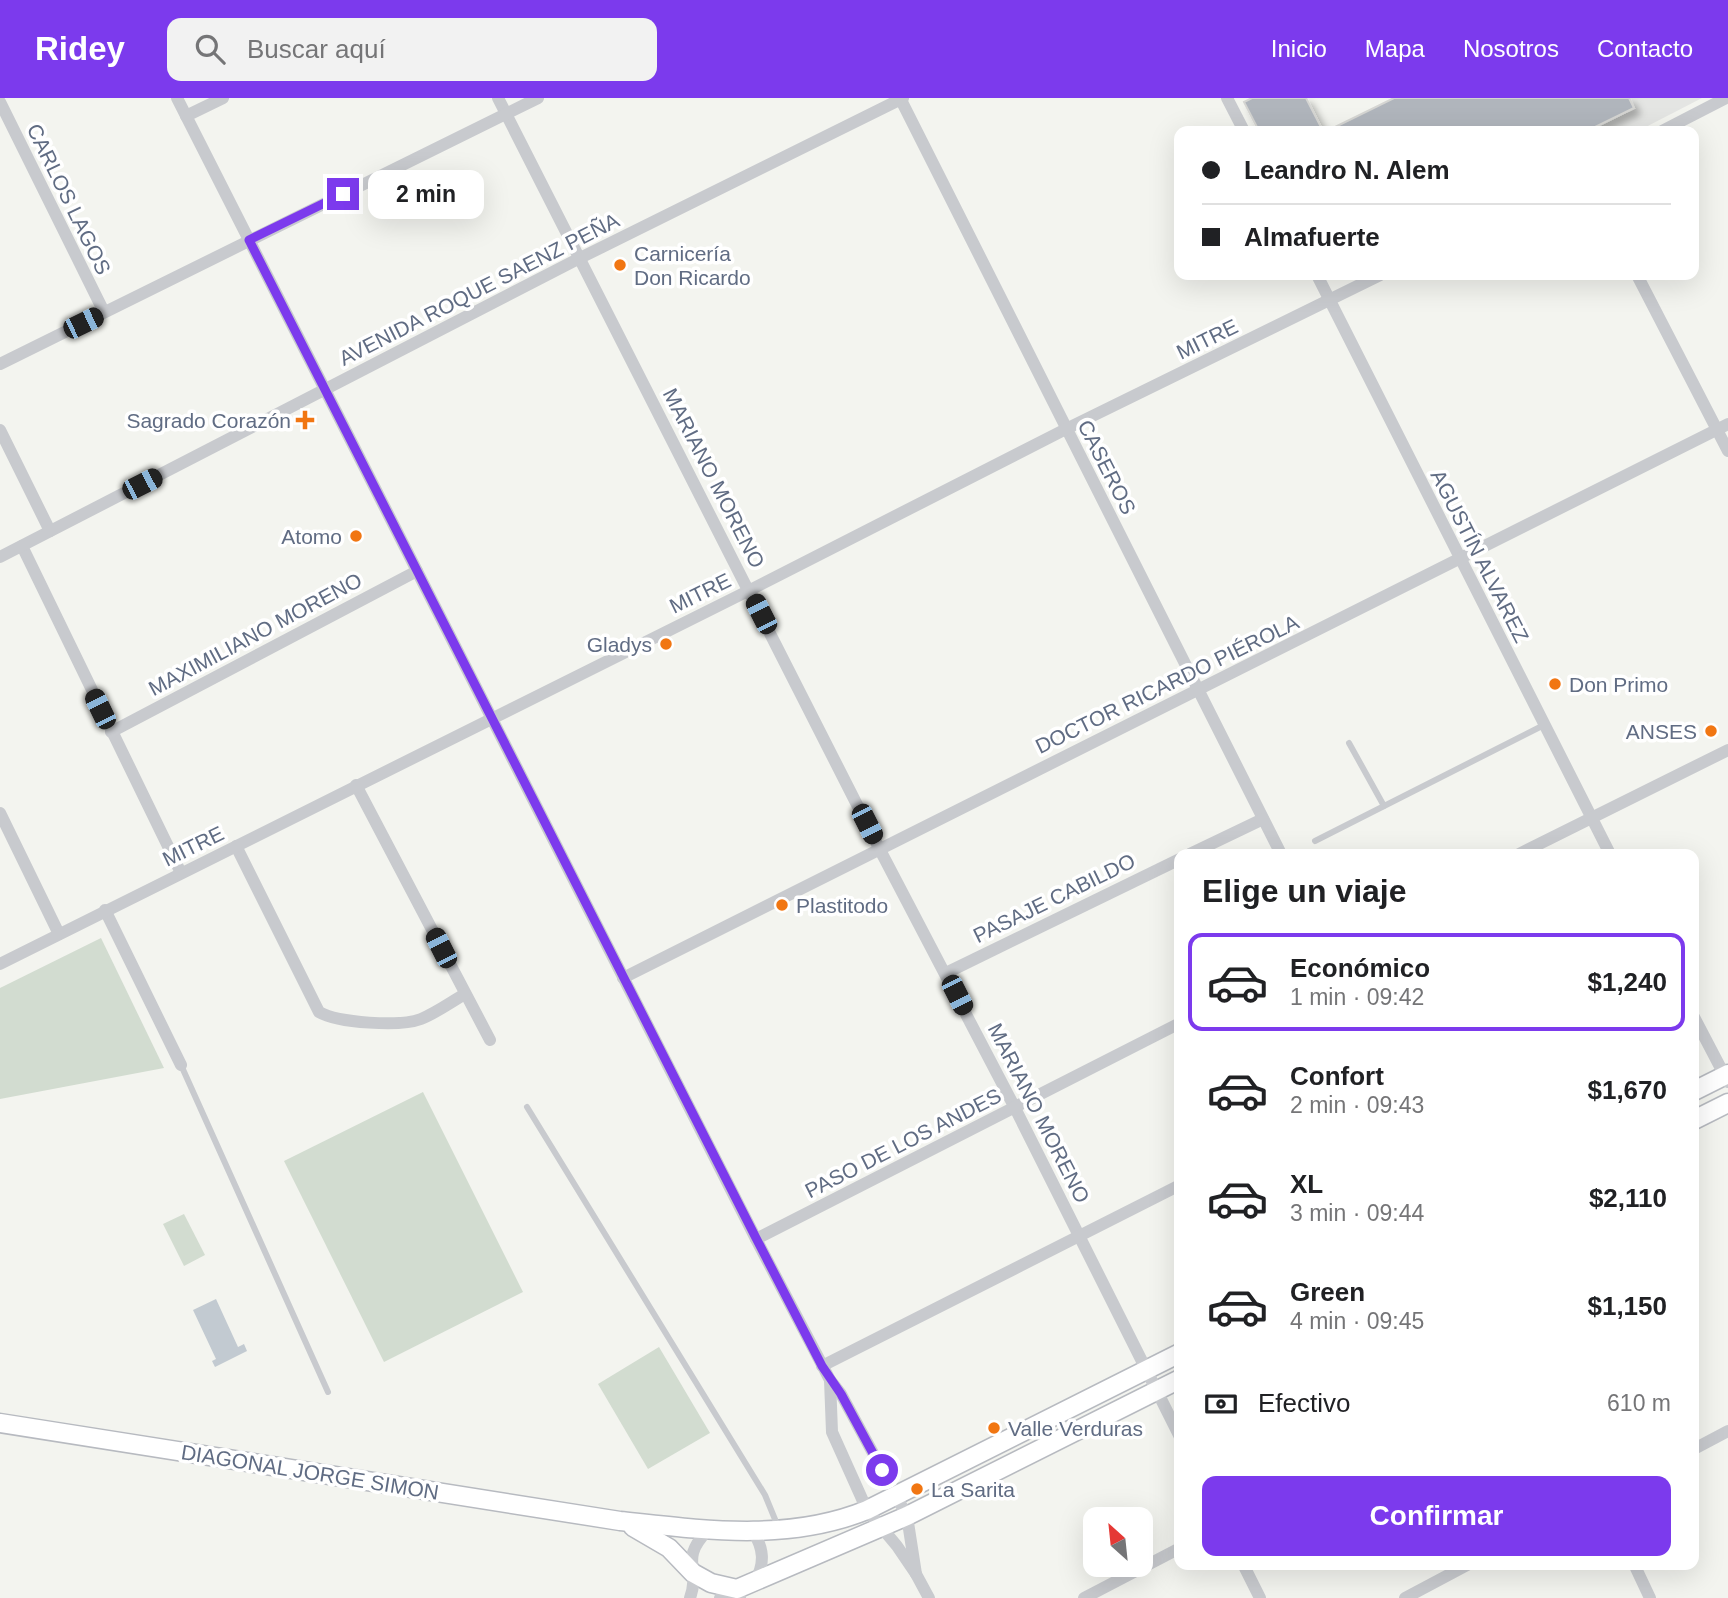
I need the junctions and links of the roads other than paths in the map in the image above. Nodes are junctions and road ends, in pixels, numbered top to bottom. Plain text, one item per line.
1 (177, 98) edge
2 (223, 98) edge
3 (498, 98) edge
4 (538, 98) edge
5 (901, 98) edge
6 (1227, 98) edge
7 (1726, 98) edge
8 (0, 102) edge
9 (506, 114) junction
10 (186, 116) junction
11 (1241, 126) edge
12 (1672, 126) edge
13 (249, 240) junction
14 (580, 258) junction
15 (1320, 280) edge
16 (1370, 280) edge
17 (1640, 280) edge
18 (1330, 300) junction
19 (104, 312) junction
20 (0, 364) edge
21 (325, 390) junction
22 (1723, 427) edge
23 (1066, 429) junction
24 (0, 430) edge
25 (1728, 451) edge
26 (50, 531) junction
27 (22, 546) junction
28 (0, 557) edge
29 (1460, 558) junction
30 (416, 571) junction
31 (750, 590) junction
32 (1200, 690) junction
33 (491, 718) junction
34 (1544, 725) junction
35 (111, 732) junction
36 (1349, 743) dead end
37 (1728, 750) edge
38 (356, 785) junction
39 (1384, 806) junction
40 (0, 813) edge
41 (1263, 818) junction
42 (1591, 819) junction
43 (1314, 841) dead end
44 (236, 846) junction
45 (879, 848) junction
46 (1200, 849) edge
47 (1278, 849) edge
48 (1529, 849) edge
49 (1607, 849) edge
50 (1174, 862) edge
51 (181, 873) junction
52 (106, 910) junction
53 (59, 934) junction
54 (0, 964) edge
55 (946, 972) junction
56 (623, 978) junction
57 (465, 994) junction
58 (1174, 1026) edge
59 (1699, 1026) edge
60 (490, 1040) dead end
61 (181, 1065) joint
62 (1727, 1077) edge
63 (1699, 1089) edge
64 (1728, 1103) edge
65 (527, 1107) dead end
66 (1015, 1108) junction
67 (1699, 1118) edge
68 (1174, 1188) edge
69 (1079, 1236) junction
70 (756, 1238) junction
71 (1174, 1356) edge
72 (822, 1366) junction
73 (1146, 1370) junction
74 (830, 1380) junction
75 (1174, 1382) edge
76 (1157, 1391) junction
77 (328, 1392) dead end
78 (0, 1423) edge
79 (1174, 1425) edge
80 (1728, 1432) edge
81 (1699, 1446) edge
82 (897, 1496) junction
83 (867, 1510) junction
84 (907, 1516) junction
85 (620, 1521) junction
86 (882, 1528) junction
87 (707, 1531) junction
88 (753, 1531) junction
89 (779, 1531) junction
90 (1174, 1551) edge
91 (1246, 1570) edge
92 (1458, 1570) edge
93 (1637, 1570) edge
94 (693, 1573) junction
95 (916, 1574) junction
96 (754, 1582) junction
97 (732, 1595) edge
98 (690, 1598) edge
99 (929, 1598) edge
100 (1084, 1598) edge
101 (1260, 1598) edge
102 (1405, 1598) edge
103 (1650, 1598) edge

1 - 10 street
2 - 10 street
3 - 9 street, MARIANO MORENO
4 - 9 street
5 - 14 street, AVENIDA ROQUE SAENZ PEÑA
5 - 23 street, CASEROS
6 - 11 street
7 - 12 street
8 - 19 street, CARLOS LAGOS
9 - 13 street
9 - 14 street, MARIANO MORENO
10 - 13 street
13 - 19 street
13 - 21 street
14 - 21 street, AVENIDA ROQUE SAENZ PEÑA
14 - 31 street, MARIANO MORENO
15 - 18 street, AGUSTÍN ALVAREZ
16 - 18 street, MITRE
17 - 22 street
18 - 23 street, MITRE
18 - 29 street, AGUSTÍN ALVAREZ
19 - 20 street
21 - 26 street, AVENIDA ROQUE SAENZ PEÑA
21 - 30 street
22 - 25 street
22 - 29 street, DOCTOR RICARDO PIÉROLA
23 - 31 street, MITRE
23 - 32 street, CASEROS
24 - 26 street
26 - 27 street, AVENIDA ROQUE SAENZ PEÑA
27 - 28 street, AVENIDA ROQUE SAENZ PEÑA
27 - 35 street
29 - 32 street, DOCTOR RICARDO PIÉROLA
29 - 34 street, AGUSTÍN ALVAREZ
30 - 33 street
30 - 35 street, MAXIMILIANO MORENO
31 - 33 street, MITRE
31 - 45 street, MARIANO MORENO
32 - 41 street, CASEROS
32 - 45 street, DOCTOR RICARDO PIÉROLA
33 - 38 street, MITRE
33 - 56 street
34 - 39 lane
34 - 42 street, AGUSTÍN ALVAREZ
35 - 51 street
36 - 39 lane
37 - 42 street
38 - 44 street, MITRE
38 - 57 street
39 - 43 lane
40 - 53 street
41 - 46 street
41 - 47 street, CASEROS
42 - 48 street
42 - 49 street, AGUSTÍN ALVAREZ
44 - 51 street, MITRE
44 - 57 street
45 - 55 street, MARIANO MORENO
45 - 56 street, DOCTOR RICARDO PIÉROLA
50 - 55 street, PASAJE CABILDO
51 - 52 street, MITRE
52 - 53 street, MITRE
52 - 61 street
53 - 54 street, MITRE
55 - 66 street, MARIANO MORENO
56 - 70 street
57 - 60 street
58 - 66 street, PASO DE LOS ANDES
59 - 62 street
61 - 77 lane
62 - 63 main road
64 - 67 main road
65 - 89 lane
66 - 69 street, MARIANO MORENO
66 - 70 street, PASO DE LOS ANDES
68 - 69 street
69 - 72 street
69 - 73 street, MARIANO MORENO
70 - 72 street
71 - 73 main road
72 - 74 street
73 - 76 street, MARIANO MORENO
73 - 82 main road
74 - 82 street
74 - 83 street
75 - 76 main road
76 - 79 street, MARIANO MORENO
76 - 84 main road
78 - 85 main road, DIAGONAL JORGE SIMON
80 - 81 street
82 - 83 main road
82 - 84 street
83 - 86 street
83 - 89 main road
84 - 86 main road
84 - 95 street
85 - 87 main road, DIAGONAL JORGE SIMON
85 - 94 main road
86 - 95 street
86 - 96 main road
87 - 88 main road
87 - 94 street
88 - 89 main road
88 - 96 street
90 - 100 street
91 - 101 street
92 - 102 street
93 - 103 street
94 - 97 main road
94 - 98 street
95 - 99 street
96 - 97 main road

